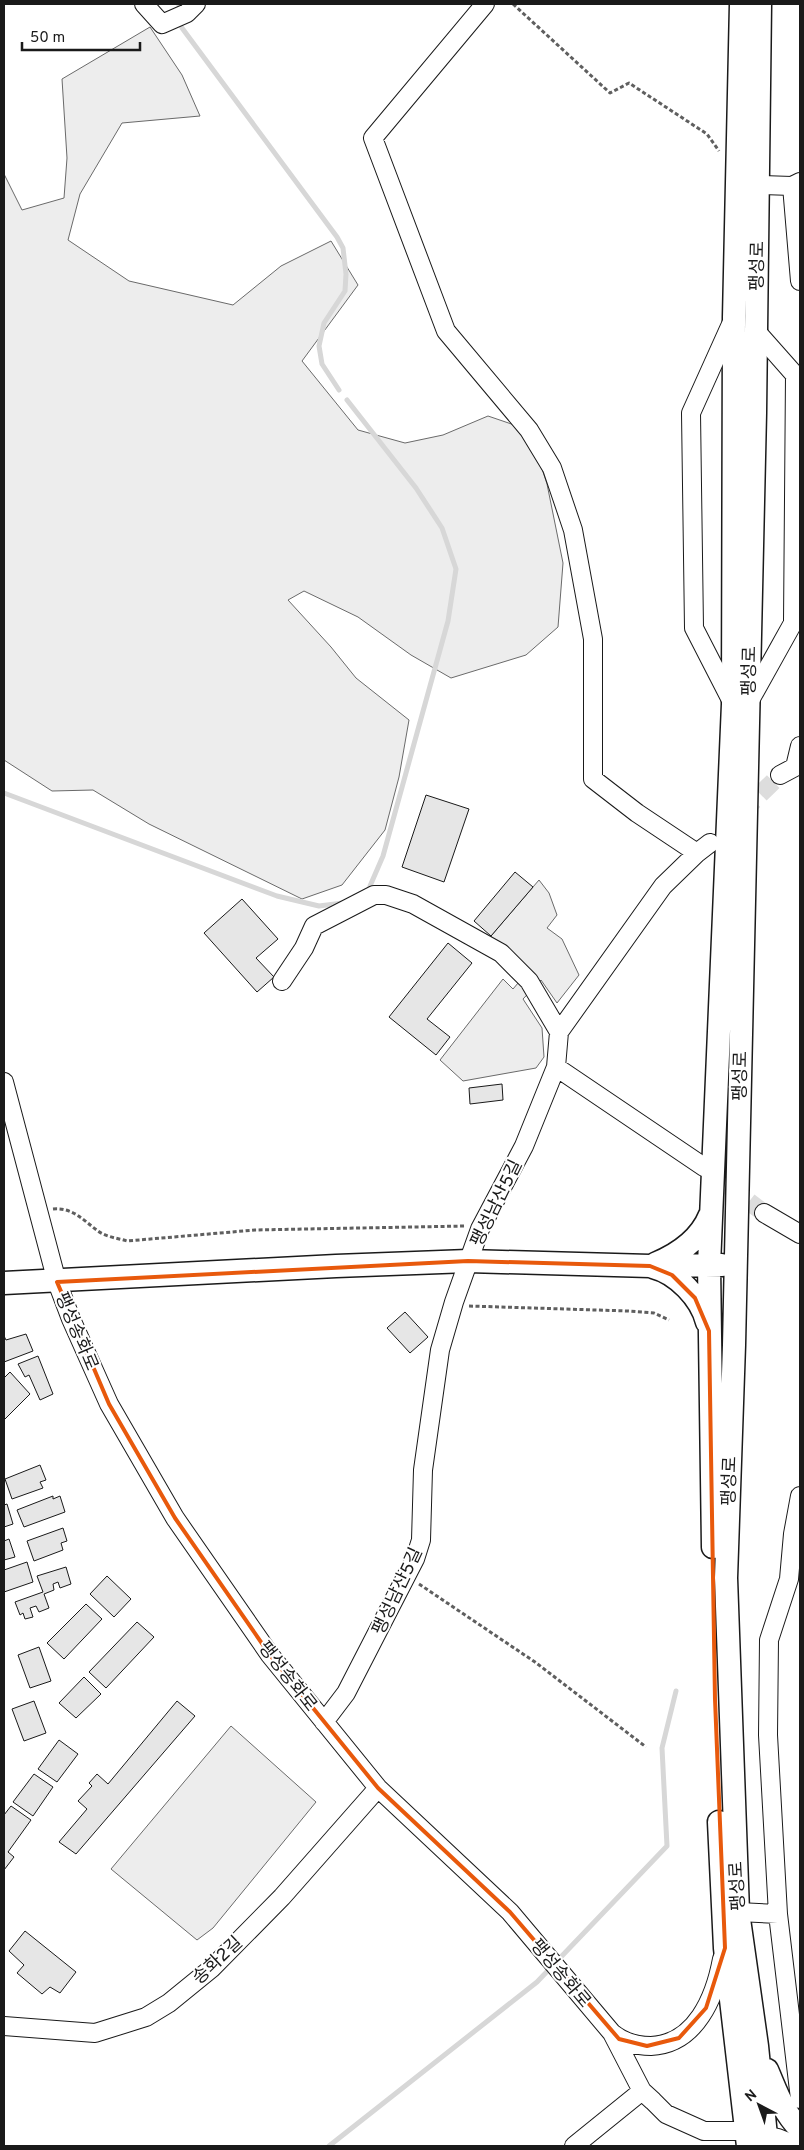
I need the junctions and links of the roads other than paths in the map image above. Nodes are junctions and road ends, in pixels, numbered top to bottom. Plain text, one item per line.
1 (144, 4) edge
2 (196, 4) edge
3 (485, 4) edge
4 (741, 4) edge
5 (760, 4) edge
6 (796, 184) edge
7 (759, 185) junction
8 (800, 281) edge
9 (734, 316) junction
10 (756, 332) junction
11 (741, 703) junction
12 (800, 746) edge
13 (780, 775) tunnel mouth
14 (282, 980) dead end
15 (559, 1032) junction
16 (556, 1066) junction
17 (4, 1082) edge
18 (704, 1167) tunnel mouth
19 (764, 1213) tunnel mouth
20 (711, 1214) junction
21 (800, 1234) edge
22 (468, 1261) junction
23 (708, 1265) junction
24 (650, 1266) junction
25 (736, 1266) junction
26 (57, 1282) junction
27 (4, 1283) edge
28 (710, 1331) junction
29 (800, 1496) edge
30 (795, 1580) edge
31 (324, 1722) junction
32 (378, 1788) junction
33 (738, 1912) junction
34 (778, 1914) junction
35 (725, 1948) junction
36 (4, 2026) edge
37 (612, 2033) junction
38 (757, 2046) junction
39 (642, 2091) junction
40 (800, 2099) edge
41 (800, 2129) edge
42 (704, 2131) junction
43 (756, 2140) edge
44 (574, 2146) edge
45 (719, 2146) edge
46 (798, 2146) edge

1 - 2 street
3 - 15 street
4 - 9 main road, 팽성로
5 - 7 main road, 팽성로
6 - 7 street
6 - 8 street
7 - 10 main road, 팽성로
9 - 11 main road, 팽성로
9 - 11 street
10 - 11 main road, 팽성로
10 - 11 street
11 - 20 main road, 팽성로
11 - 25 main road, 팽성로
12 - 13 street
14 - 15 street
15 - 16 street, 팽성남산5길
16 - 18 street
16 - 22 street, 팽성남산5길
17 - 26 street, 팽성송화로
19 - 21 street
20 - 23 main road, 팽성로
20 - 24 main road
22 - 24 main road
22 - 26 main road
22 - 31 street, 팽성남산5길
23 - 24 main road
23 - 25 main road
23 - 28 main road, 팽성로
24 - 28 main road
25 - 33 main road, 팽성로
26 - 27 main road
26 - 31 street, 팽성송화로
28 - 35 main road, 팽성로
29 - 30 street
30 - 34 street
31 - 32 street, 팽성송화로
32 - 36 street, 송화2길
32 - 37 street, 팽성송화로
33 - 34 street
33 - 38 main road, 팽성로
34 - 40 street
35 - 37 street
35 - 43 main road, 팽성로
37 - 39 street, 팽성송화로
38 - 41 main road
38 - 43 main road, 팽성로
39 - 42 street, 팽성송화로
39 - 44 street
42 - 43 street, 팽성송화로
42 - 45 street
43 - 46 street, 팽성송화로

